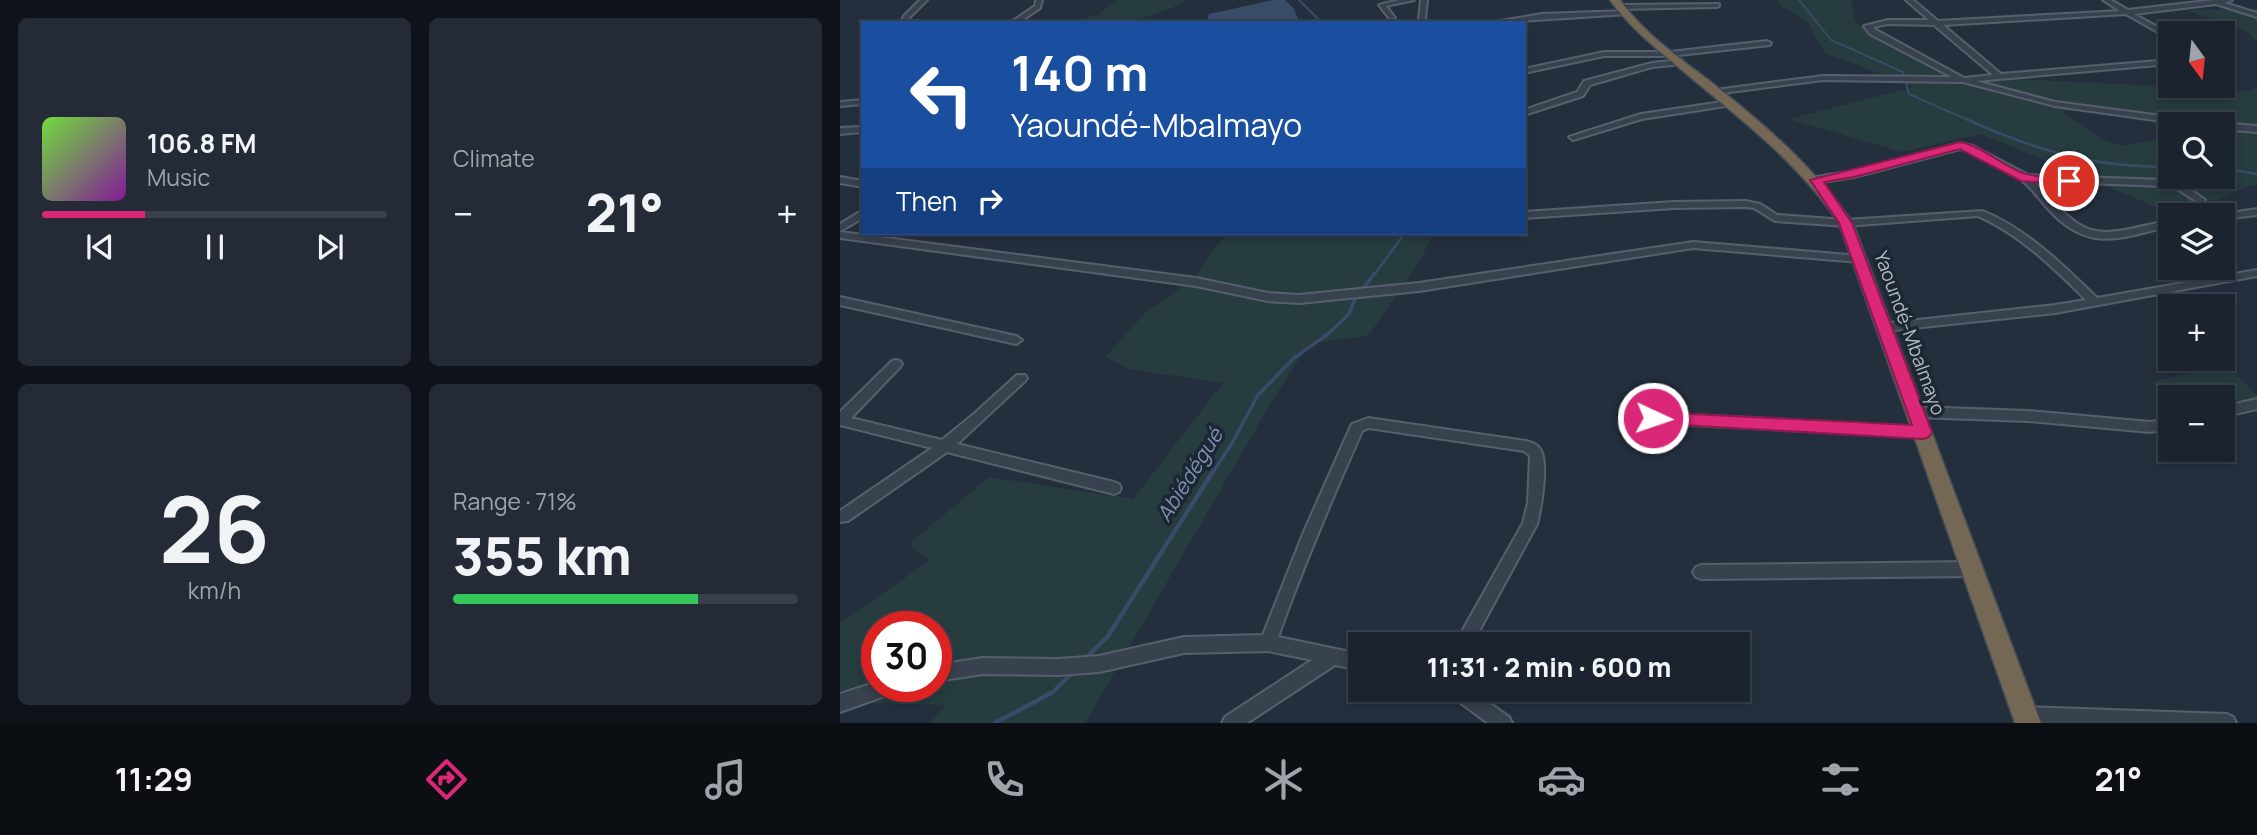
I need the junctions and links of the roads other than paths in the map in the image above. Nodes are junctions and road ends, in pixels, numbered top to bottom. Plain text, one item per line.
1 (924, 0) edge
2 (1039, 0) edge
3 (1411, 0) edge
4 (1424, 0) edge
5 (1909, 0) edge
6 (2106, 0) edge
7 (2228, 0) edge
8 (2215, 2) junction
9 (1717, 5) dead end
10 (1620, 7) edge
11 (2125, 11) junction
12 (2257, 15) edge
13 (1392, 18) dead end
14 (1422, 19) dead end
15 (904, 21) edge
16 (1016, 21) edge
17 (1506, 21) edge
18 (1936, 24) junction
19 (2158, 30) edge
20 (1767, 43) dead end
21 (1674, 58) junction
22 (2158, 63) edge
23 (1526, 71) edge
24 (2001, 78) junction
25 (1963, 80) junction
26 (1722, 98) junction
27 (861, 102) edge
28 (840, 104) edge
29 (1526, 112) edge
30 (2158, 118) edge
31 (2235, 127) edge
32 (2257, 128) edge
33 (859, 130) dead end
34 (840, 131) edge
35 (1573, 137) dead end
36 (2026, 178) junction
37 (840, 180) edge
38 (1816, 180) junction
39 (861, 184) edge
40 (2200, 200) dead end
41 (2257, 212) edge
42 (861, 214) edge
43 (1526, 215) edge
44 (2235, 215) edge
45 (1846, 223) junction
46 (2158, 225) edge
47 (840, 229) edge
48 (840, 235) edge
49 (1860, 258) junction
50 (2257, 273) edge
51 (840, 302) edge
52 (2095, 302) junction
53 (1885, 327) junction
54 (1016, 340) dead end
55 (896, 364) dead end
56 (1021, 378) dead end
57 (2257, 404) edge
58 (2235, 409) edge
59 (1916, 412) junction
60 (1653, 418) dead end
61 (840, 420) edge
62 (2158, 426) edge
63 (1923, 432) junction
64 (943, 446) junction
65 (1114, 488) dead end
66 (842, 517) dead end
67 (1972, 569) junction
68 (1701, 572) dead end
69 (1470, 632) edge
70 (1268, 643) junction
71 (1332, 657) junction
72 (1348, 660) edge
73 (952, 671) edge
74 (861, 696) edge
75 (1474, 702) edge
76 (840, 703) edge
77 (2026, 719) edge
78 (2072, 720) edge
79 (1231, 723) edge
80 (1503, 723) edge
81 (2227, 723) edge

1 - 15 street
2 - 16 street
3 - 13 street
4 - 14 street
5 - 18 street
6 - 11 street
7 - 8 street
8 - 11 street
8 - 12 street
9 - 10 street
10 - 17 street
10 - 21 highway, Yaoundé-Mbalmayo
11 - 18 street
11 - 19 street
18 - 24 street
18 - 25 street
20 - 21 street
21 - 23 street
21 - 26 highway, Yaoundé-Mbalmayo
21 - 29 street
22 - 24 street
24 - 25 street
25 - 26 street
25 - 30 street
26 - 35 street
26 - 38 highway, Yaoundé-Mbalmayo
27 - 28 street
31 - 32 street
33 - 34 street
36 - 38 street
36 - 40 street
36 - 46 street
37 - 39 street
38 - 45 highway, Yaoundé-Mbalmayo
41 - 44 street
42 - 47 street
43 - 45 street
45 - 49 highway, Yaoundé-Mbalmayo
45 - 52 street
48 - 49 street
49 - 53 highway, Yaoundé-Mbalmayo
50 - 52 street
51 - 54 street
52 - 53 street
53 - 59 highway, Yaoundé-Mbalmayo
55 - 61 street
56 - 64 street
57 - 58 street
59 - 62 street
59 - 63 highway, Yaoundé-Mbalmayo
60 - 63 street
61 - 64 street
63 - 67 highway, Yaoundé-Mbalmayo
64 - 65 street
64 - 66 street
67 - 68 street
67 - 77 highway, Yaoundé-Mbalmayo
69 - 70 street
70 - 71 street
70 - 73 street
71 - 72 street
71 - 79 street
74 - 76 street
75 - 80 street
77 - 78 street
78 - 81 street

